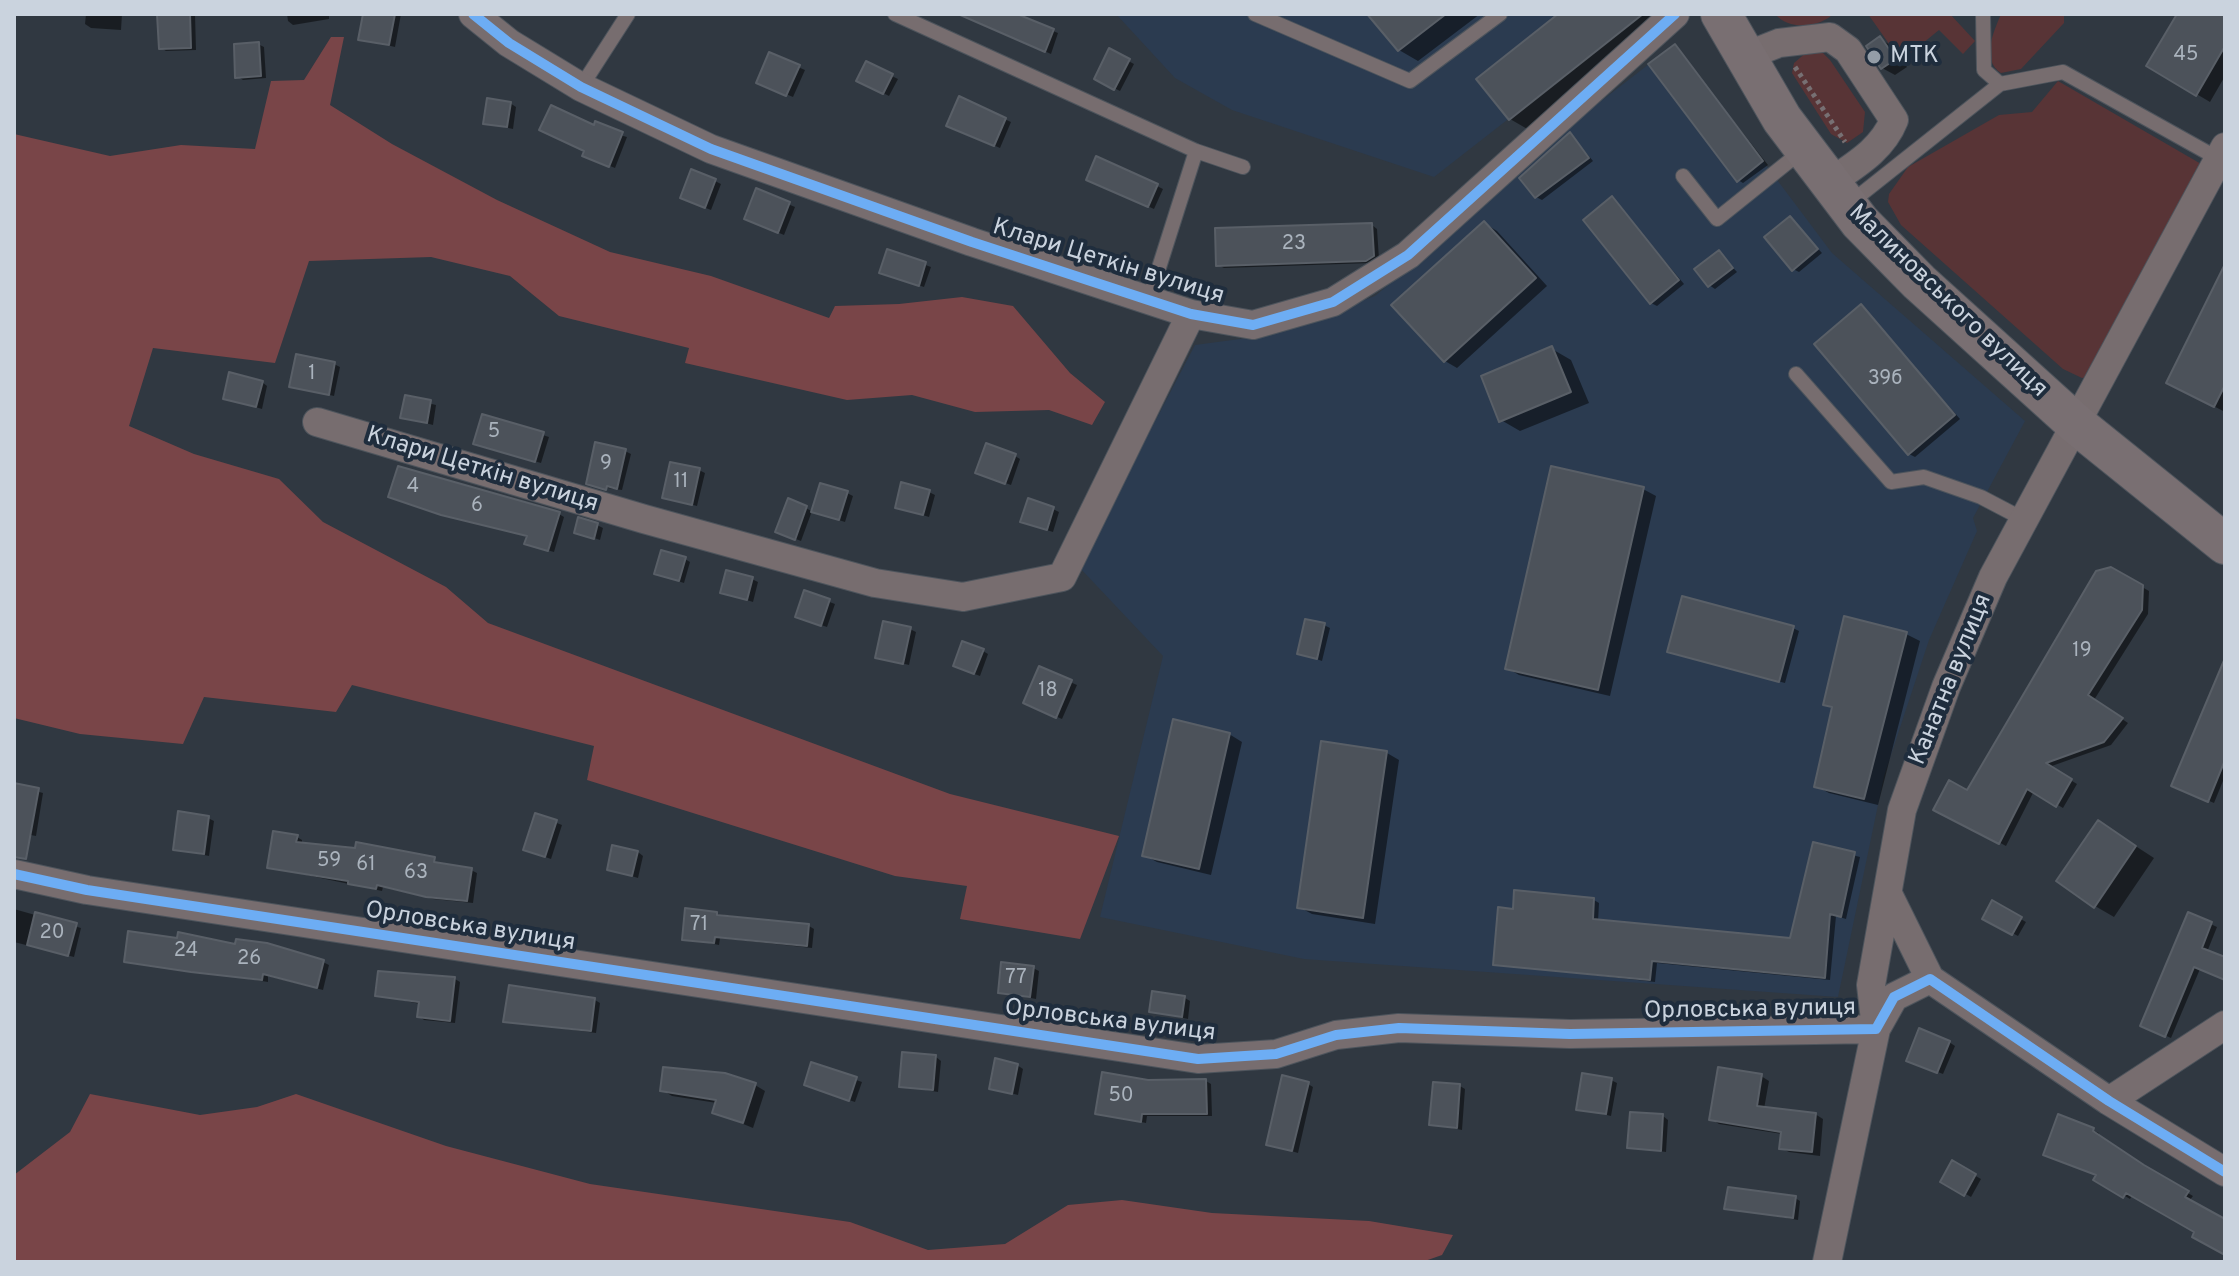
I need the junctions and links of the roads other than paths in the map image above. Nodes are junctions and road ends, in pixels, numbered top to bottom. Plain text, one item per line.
1 (473, 14) edge
2 (628, 14) edge
3 (895, 14) edge
4 (1255, 14) edge
5 (1500, 14) edge
6 (1675, 14) edge
7 (1721, 14) edge
8 (1983, 14) edge
9 (1762, 49) junction
10 (2000, 84) junction
11 (581, 87) junction
12 (1804, 149) junction
13 (1196, 151) junction
14 (2222, 153) edge
15 (1243, 167) dead end
16 (1683, 176) dead end
17 (1845, 184) junction
18 (1149, 299) junction
19 (1191, 314) junction
20 (1796, 374) dead end
21 (317, 422) dead end
22 (2076, 424) junction
23 (2023, 519) junction
24 (2225, 544) edge
25 (14, 874) edge
26 (1888, 894) junction
27 (1930, 979) junction
28 (2225, 1025) edge
29 (1876, 1029) junction
30 (2109, 1101) junction
31 (2225, 1172) edge
32 (1827, 1262) edge

1 - 11 street, Клари Цеткін вулиця
2 - 11 lane
3 - 13 lane
4 - 5 lane
6 - 19 street, Клари Цеткін вулиця
7 - 9 main road, Малиновського вулиця
8 - 10 lane
9 - 12 main road, Малиновського вулиця
9 - 17 street
10 - 14 lane
10 - 17 lane
11 - 18 street, Клари Цеткін вулиця
12 - 16 lane
12 - 17 main road, Малиновського вулиця
13 - 15 lane
13 - 18 lane
14 - 22 street, Канатна вулиця
17 - 22 main road, Малиновського вулиця
18 - 19 street, Клари Цеткін вулиця
19 - 21 street, Клари Цеткін вулиця
20 - 23 lane
22 - 23 street, Канатна вулиця
22 - 24 main road, Малиновського вулиця
23 - 26 street, Канатна вулиця
25 - 29 street, Орловська вулиця
26 - 27 street
26 - 29 street, Канатна вулиця
27 - 29 street, Орловська вулиця
27 - 30 street
28 - 30 street
29 - 32 street, Канатна вулиця
30 - 31 street

